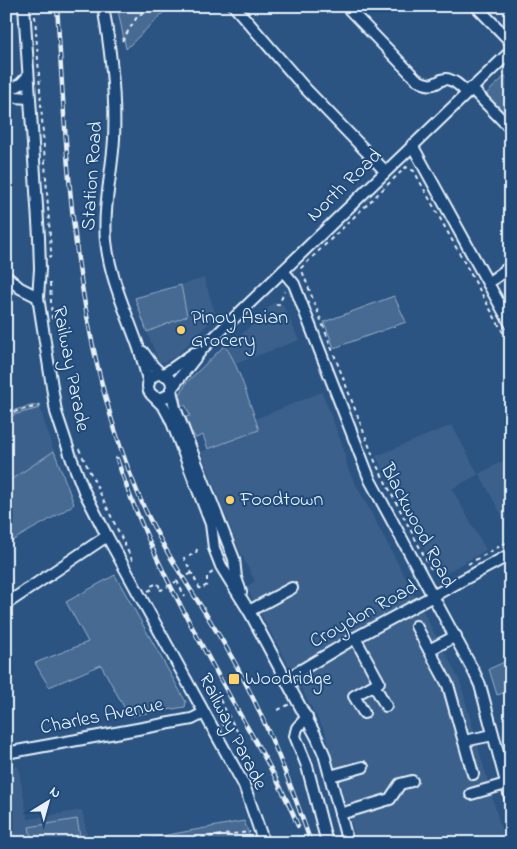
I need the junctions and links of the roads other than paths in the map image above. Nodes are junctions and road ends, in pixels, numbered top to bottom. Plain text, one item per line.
1 (24, 6) edge
2 (103, 6) edge
3 (234, 6) edge
4 (346, 6) edge
5 (476, 6) edge
6 (511, 42) edge
7 (508, 58) edge
8 (28, 76) junction
9 (6, 85) edge
10 (469, 91) junction
11 (6, 93) edge
12 (29, 98) junction
13 (511, 129) edge
14 (412, 146) junction
15 (385, 171) junction
16 (511, 266) edge
17 (283, 271) junction
18 (6, 276) edge
19 (488, 283) junction
20 (38, 297) junction
21 (511, 325) edge
22 (137, 343) junction
23 (203, 348) junction
24 (163, 375) junction
25 (148, 384) junction
26 (171, 389) junction
27 (152, 395) junction
28 (107, 536) junction
29 (511, 554) edge
30 (234, 559) junction
31 (221, 566) junction
32 (292, 588) dead end
33 (434, 596) junction
34 (6, 604) edge
35 (247, 608) junction
36 (416, 626) dead end
37 (456, 636) junction
38 (355, 638) junction
39 (429, 650) junction
40 (286, 678) junction
41 (374, 685) junction
42 (386, 706) dead end
43 (204, 712) junction
44 (364, 713) dead end
45 (307, 717) junction
46 (493, 735) junction
47 (464, 742) junction
48 (6, 753) edge
49 (363, 767) dead end
50 (472, 774) dead end
51 (330, 776) junction
52 (412, 781) dead end
53 (506, 784) junction
54 (471, 794) dead end
55 (511, 801) edge
56 (340, 814) junction
57 (264, 843) edge
58 (327, 843) edge
59 (348, 843) edge

1 - 8 street, Railway Parade
2 - 22 street, Station Road
3 - 15 street
4 - 10 street
5 - 6 street
7 - 10 street, North Road
8 - 9 street
8 - 12 street, Railway Parade
10 - 13 street
10 - 14 street, North Road
11 - 12 street
12 - 20 street, Railway Parade
14 - 15 street, North Road
14 - 19 street
15 - 17 street, North Road
16 - 19 street
17 - 23 street, North Road
17 - 33 street, Blackwood Road
18 - 20 street
19 - 21 street
20 - 28 street, Railway Parade
22 - 24 street, Station Road
22 - 25 street, Station Road
23 - 24 street, North Road
23 - 26 street, North Road
24 - 25 street
24 - 26 street
25 - 27 street
26 - 27 street
26 - 30 street
27 - 31 street
28 - 34 street
28 - 43 street, Railway Parade
29 - 33 street, Croydon Road
30 - 31 street
30 - 35 street
31 - 35 street
32 - 35 street
33 - 37 street, Blackwood Road
33 - 38 street, Croydon Road
35 - 40 street
36 - 39 street
37 - 39 street
37 - 46 street, Blackwood Road
38 - 40 street, Croydon Road
38 - 41 street
39 - 47 street
40 - 45 street
41 - 42 street
41 - 44 street
43 - 48 street, Charles Avenue
43 - 57 street, Railway Parade
45 - 51 street
45 - 58 street
46 - 47 street
46 - 53 street, Blackwood Road
47 - 50 street
49 - 51 street
51 - 56 street
52 - 56 street
53 - 54 street
53 - 55 street, Blackwood Road
56 - 59 street

